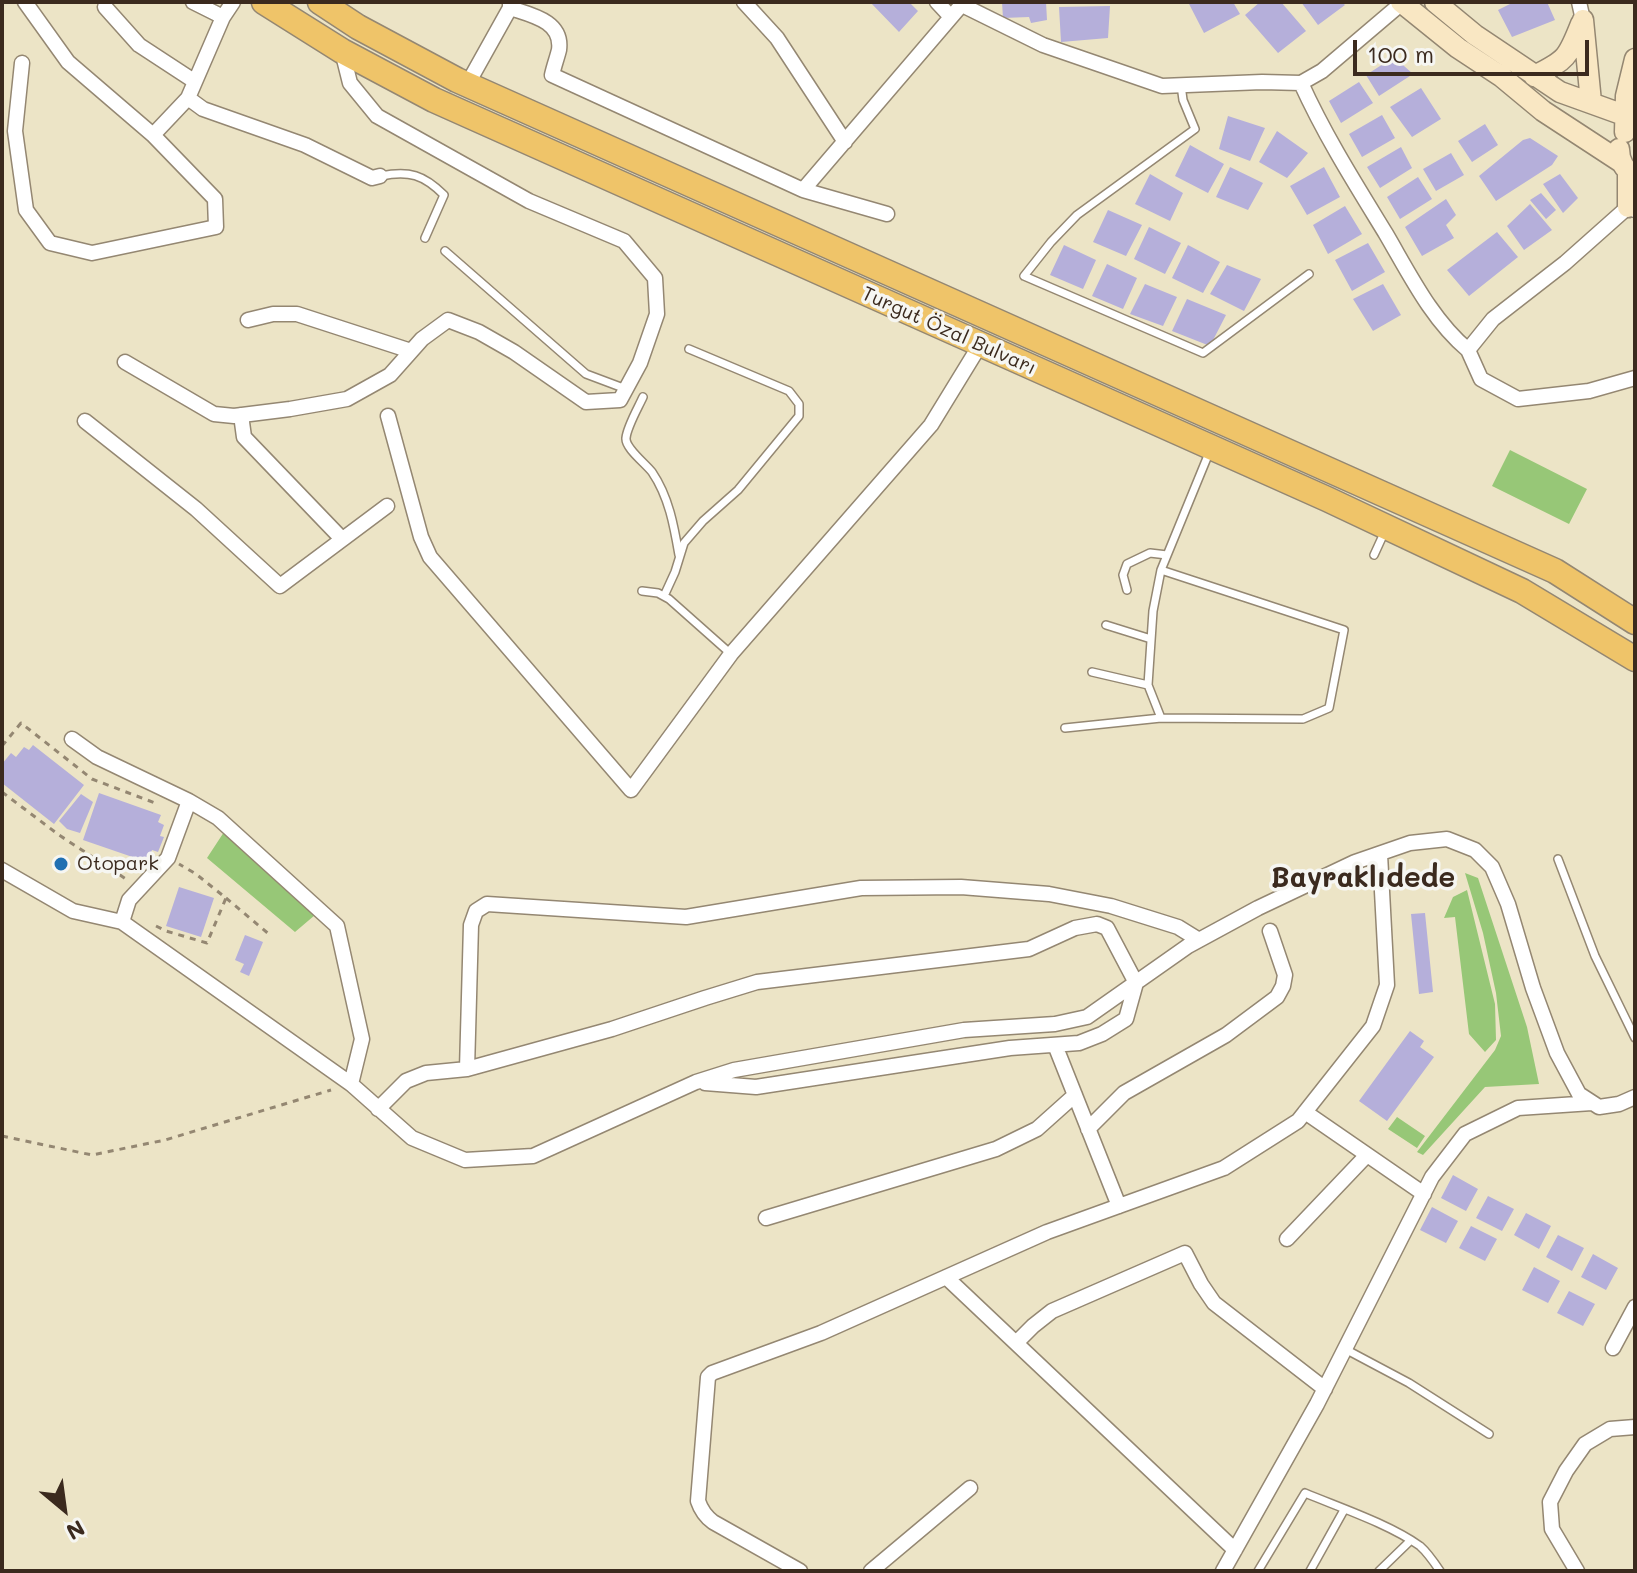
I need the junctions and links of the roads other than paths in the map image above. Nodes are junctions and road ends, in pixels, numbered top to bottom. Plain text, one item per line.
1 (25, 2) edge
2 (193, 2) edge
3 (233, 2) edge
4 (264, 2) edge
5 (320, 2) edge
6 (744, 2) edge
7 (937, 2) edge
8 (1402, 2) edge
9 (1435, 2) edge
10 (963, 3) edge
11 (510, 5) edge
12 (105, 7) dead end
13 (1581, 11) edge
14 (223, 17) junction
15 (951, 17) junction
16 (342, 51) junction
17 (1635, 59) edge
18 (22, 63) dead end
19 (1534, 76) junction
20 (194, 81) junction
21 (1301, 83) junction
22 (467, 85) junction
23 (1181, 85) junction
24 (188, 98) junction
25 (1591, 102) junction
26 (1630, 122) edge
27 (153, 135) junction
28 (845, 142) junction
29 (1628, 171) edge
30 (380, 176) joint
31 (803, 190) junction
32 (1633, 207) edge
33 (887, 214) dead end
34 (425, 238) dead end
35 (445, 251) dead end
36 (1309, 274) dead end
37 (248, 320) dead end
38 (980, 345) junction
39 (689, 349) dead end
40 (1468, 350) junction
41 (411, 351) junction
42 (125, 362) dead end
43 (1635, 378) edge
44 (626, 389) junction
45 (643, 397) dead end
46 (241, 415) junction
47 (388, 416) dead end
48 (85, 421) dead end
49 (1211, 448) junction
50 (387, 506) dead end
51 (1387, 527) junction
52 (342, 539) junction
53 (679, 555) junction
54 (1167, 555) junction
55 (1374, 555) dead end
56 (1161, 570) junction
57 (1127, 590) dead end
58 (642, 591) dead end
59 (664, 596) junction
60 (1635, 622) edge
61 (1106, 625) dead end
62 (1151, 639) junction
63 (731, 654) junction
64 (1635, 659) edge
65 (1092, 672) dead end
66 (1148, 685) junction
67 (1161, 718) junction
68 (1065, 728) dead end
69 (72, 739) dead end
70 (189, 801) junction
71 (1380, 854) junction
72 (1558, 859) dead end
73 (2, 870) edge
74 (126, 911) junction
75 (1270, 931) dead end
76 (1199, 940) junction
77 (1136, 983) junction
78 (1635, 1014) edge
79 (1626, 1021) junction
80 (1635, 1038) edge
81 (1055, 1045) junction
82 (467, 1069) junction
83 (696, 1082) junction
84 (351, 1084) junction
85 (1075, 1095) junction
86 (1635, 1097) edge
87 (1593, 1103) junction
88 (378, 1109) junction
89 (1305, 1112) junction
90 (1088, 1129) junction
91 (1367, 1155) junction
92 (1424, 1194) junction
93 (1119, 1206) junction
94 (766, 1218) dead end
95 (1287, 1239) dead end
96 (946, 1277) junction
97 (1635, 1307) edge
98 (1016, 1343) junction
99 (1613, 1348) dead end
100 (1345, 1349) junction
101 (1325, 1389) junction
102 (1635, 1427) edge
103 (1489, 1434) dead end
104 (970, 1488) dead end
105 (1344, 1510) junction
106 (1410, 1541) junction
107 (1235, 1550) junction
108 (800, 1571) edge
109 (871, 1571) edge
110 (1223, 1571) edge
111 (1258, 1571) edge
112 (1310, 1571) edge
113 (1379, 1571) edge
114 (1440, 1571) edge
115 (1577, 1571) edge

1 - 27 street
2 - 14 street
3 - 14 street
4 - 16 highway, Turgut Özal Bulvarı
5 - 22 highway, Turgut Özal Bulvarı
6 - 28 street
7 - 15 street
8 - 21 street
8 - 29 main road
9 - 19 main road
10 - 15 street
10 - 23 street
11 - 22 street
11 - 31 street
12 - 20 street
13 - 19 main road
13 - 25 main road
14 - 20 street
15 - 28 street
16 - 38 highway, Turgut Özal Bulvarı
16 - 44 street
17 - 26 main road
18 - 27 street
19 - 25 main road
20 - 24 street
21 - 23 street
21 - 40 street
22 - 60 highway, Turgut Özal Bulvarı
23 - 36 lane
24 - 27 street
24 - 30 street
25 - 26 main road
26 - 29 main road
28 - 31 street
29 - 32 main road
30 - 34 lane
31 - 33 street
32 - 40 street
35 - 44 lane
37 - 41 street
38 - 49 highway, Turgut Özal Bulvarı
38 - 63 street
39 - 53 lane
40 - 43 street
41 - 44 street
41 - 46 street
42 - 46 street
45 - 53 lane
46 - 52 street
47 - 63 street
48 - 52 street
49 - 51 highway, Turgut Özal Bulvarı
49 - 54 lane
50 - 52 street
51 - 55 lane
51 - 64 highway, Turgut Özal Bulvarı
53 - 59 lane
54 - 56 lane
54 - 57 lane
56 - 62 lane
56 - 67 lane
58 - 59 lane
59 - 63 lane
61 - 62 lane
62 - 66 lane
65 - 66 lane
66 - 67 lane
67 - 68 lane
69 - 70 street
70 - 74 street
70 - 84 street
71 - 76 street
71 - 87 street
71 - 89 street
72 - 79 lane
73 - 74 street
74 - 84 street
75 - 90 street
76 - 77 street
76 - 82 street
77 - 81 street
77 - 82 street
77 - 83 street
78 - 79 lane
79 - 80 lane
81 - 83 street
81 - 85 street
82 - 88 street
83 - 88 street
84 - 88 street
85 - 90 street
85 - 94 street
86 - 87 street
87 - 92 street
89 - 91 street
89 - 93 street
90 - 93 street
91 - 92 street
91 - 95 street
92 - 100 street
93 - 96 street
96 - 98 street
96 - 108 street
97 - 99 street
98 - 101 street
98 - 107 street
100 - 101 street
100 - 103 lane
101 - 107 street
102 - 115 street
104 - 109 street
105 - 106 lane
105 - 111 lane
105 - 112 lane
106 - 113 lane
106 - 114 lane
107 - 110 street

